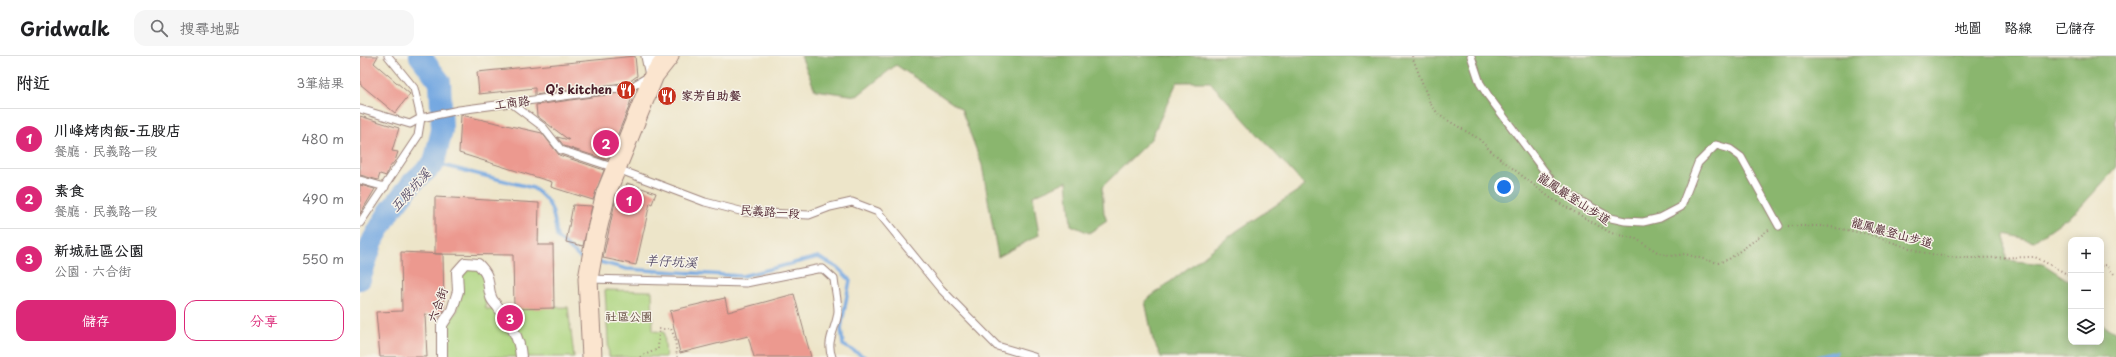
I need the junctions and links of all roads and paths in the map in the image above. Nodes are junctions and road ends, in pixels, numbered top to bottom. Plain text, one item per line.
1 (388, 56) edge
2 (650, 56) edge
3 (669, 56) edge
4 (1412, 56) edge
5 (1471, 56) edge
6 (654, 74) junction
7 (511, 103) junction
8 (360, 109) edge
9 (421, 118) junction
10 (616, 168) junction
11 (360, 180) edge
12 (385, 187) junction
13 (360, 223) edge
14 (1779, 226) junction
15 (2104, 265) edge
16 (2068, 274) edge
17 (2116, 276) edge
18 (588, 279) junction
19 (442, 357) edge
20 (521, 357) edge
21 (592, 357) edge
22 (640, 357) edge
23 (677, 357) edge
24 (832, 357) edge
25 (1034, 357) edge

1 - 9 lane
2 - 6 street
3 - 6 main road
4 - 14 path, 龍鳳巖登山步道
5 - 14 lane
6 - 7 lane, 工商路
6 - 10 main road
7 - 9 lane, 工商路
7 - 10 lane, 民義路一段
8 - 9 lane, 工商路
9 - 12 lane
10 - 18 main road
10 - 25 lane, 民義路一段
11 - 12 lane
12 - 13 lane
14 - 16 path, 龍鳳巖登山步道
15 - 17 path
18 - 21 main road
18 - 24 lane
19 - 20 street, 六合街
22 - 23 path

